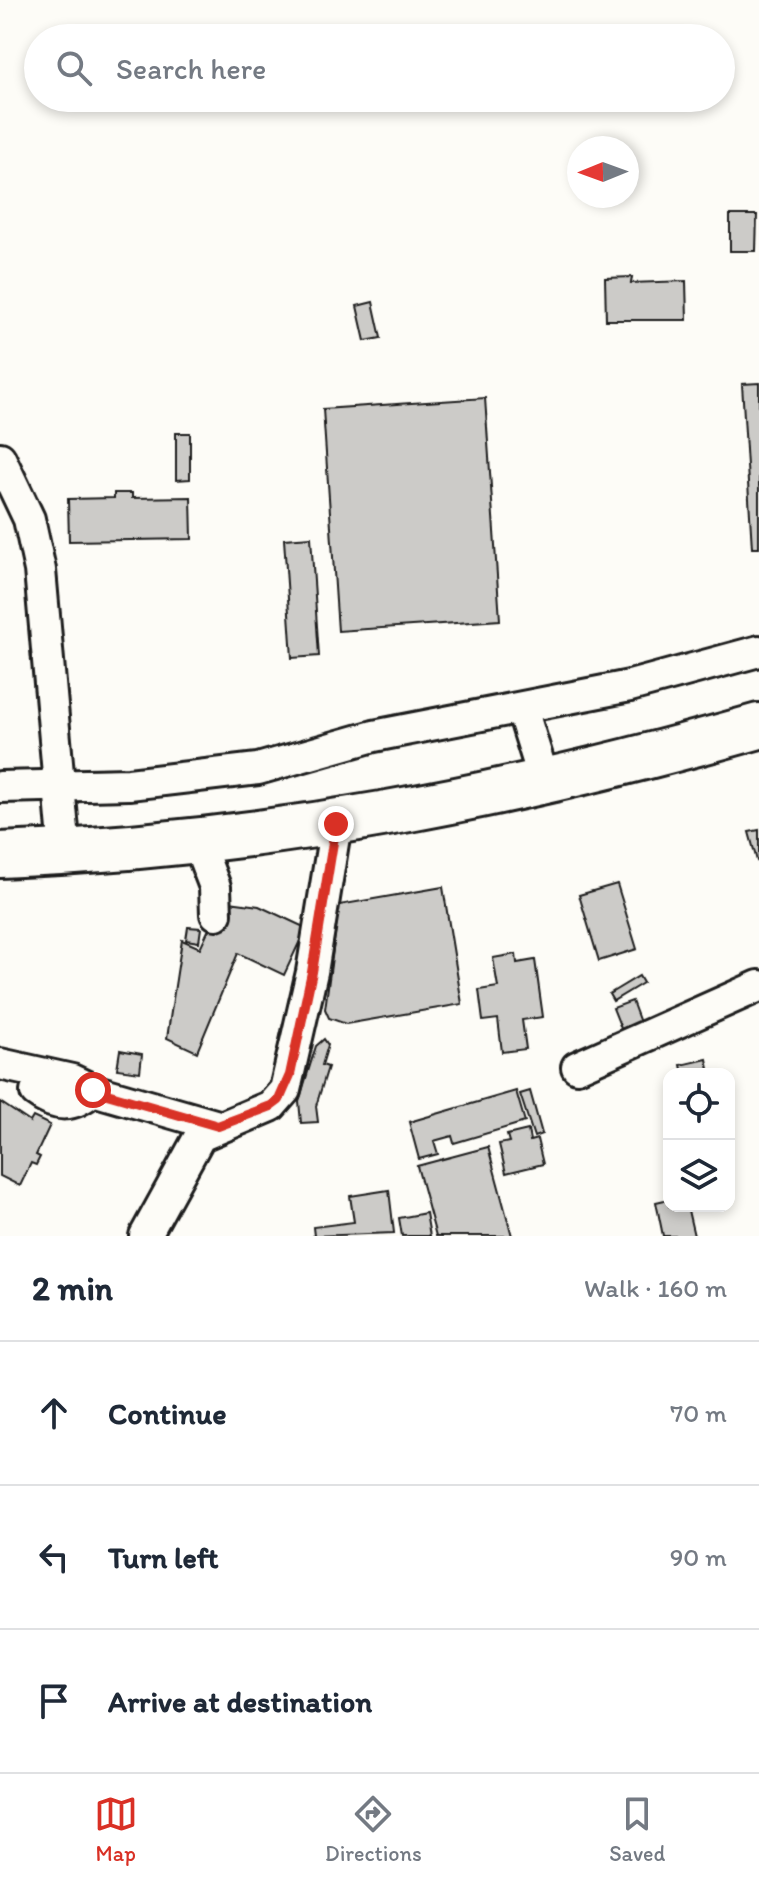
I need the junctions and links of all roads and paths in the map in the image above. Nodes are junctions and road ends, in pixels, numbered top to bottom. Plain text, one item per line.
1 (0, 458) edge
2 (759, 651) edge
3 (522, 709) junction
4 (759, 726) edge
5 (545, 783) junction
6 (58, 786) junction
7 (0, 787) edge
8 (336, 824) junction
9 (197, 840) junction
10 (65, 853) junction
11 (0, 855) edge
12 (216, 914) dead end
13 (759, 986) edge
14 (0, 1064) edge
15 (577, 1067) dead end
16 (93, 1090) junction
17 (36, 1092) dead end
18 (218, 1126) junction
19 (145, 1236) edge

1 - 6 street
2 - 3 street
3 - 5 street
3 - 6 street
4 - 5 highway
5 - 8 highway
6 - 7 street
6 - 10 street
8 - 9 highway
8 - 18 street
9 - 10 highway
9 - 12 street
10 - 11 highway
13 - 15 street
14 - 16 street
16 - 17 street
16 - 18 street
18 - 19 street

